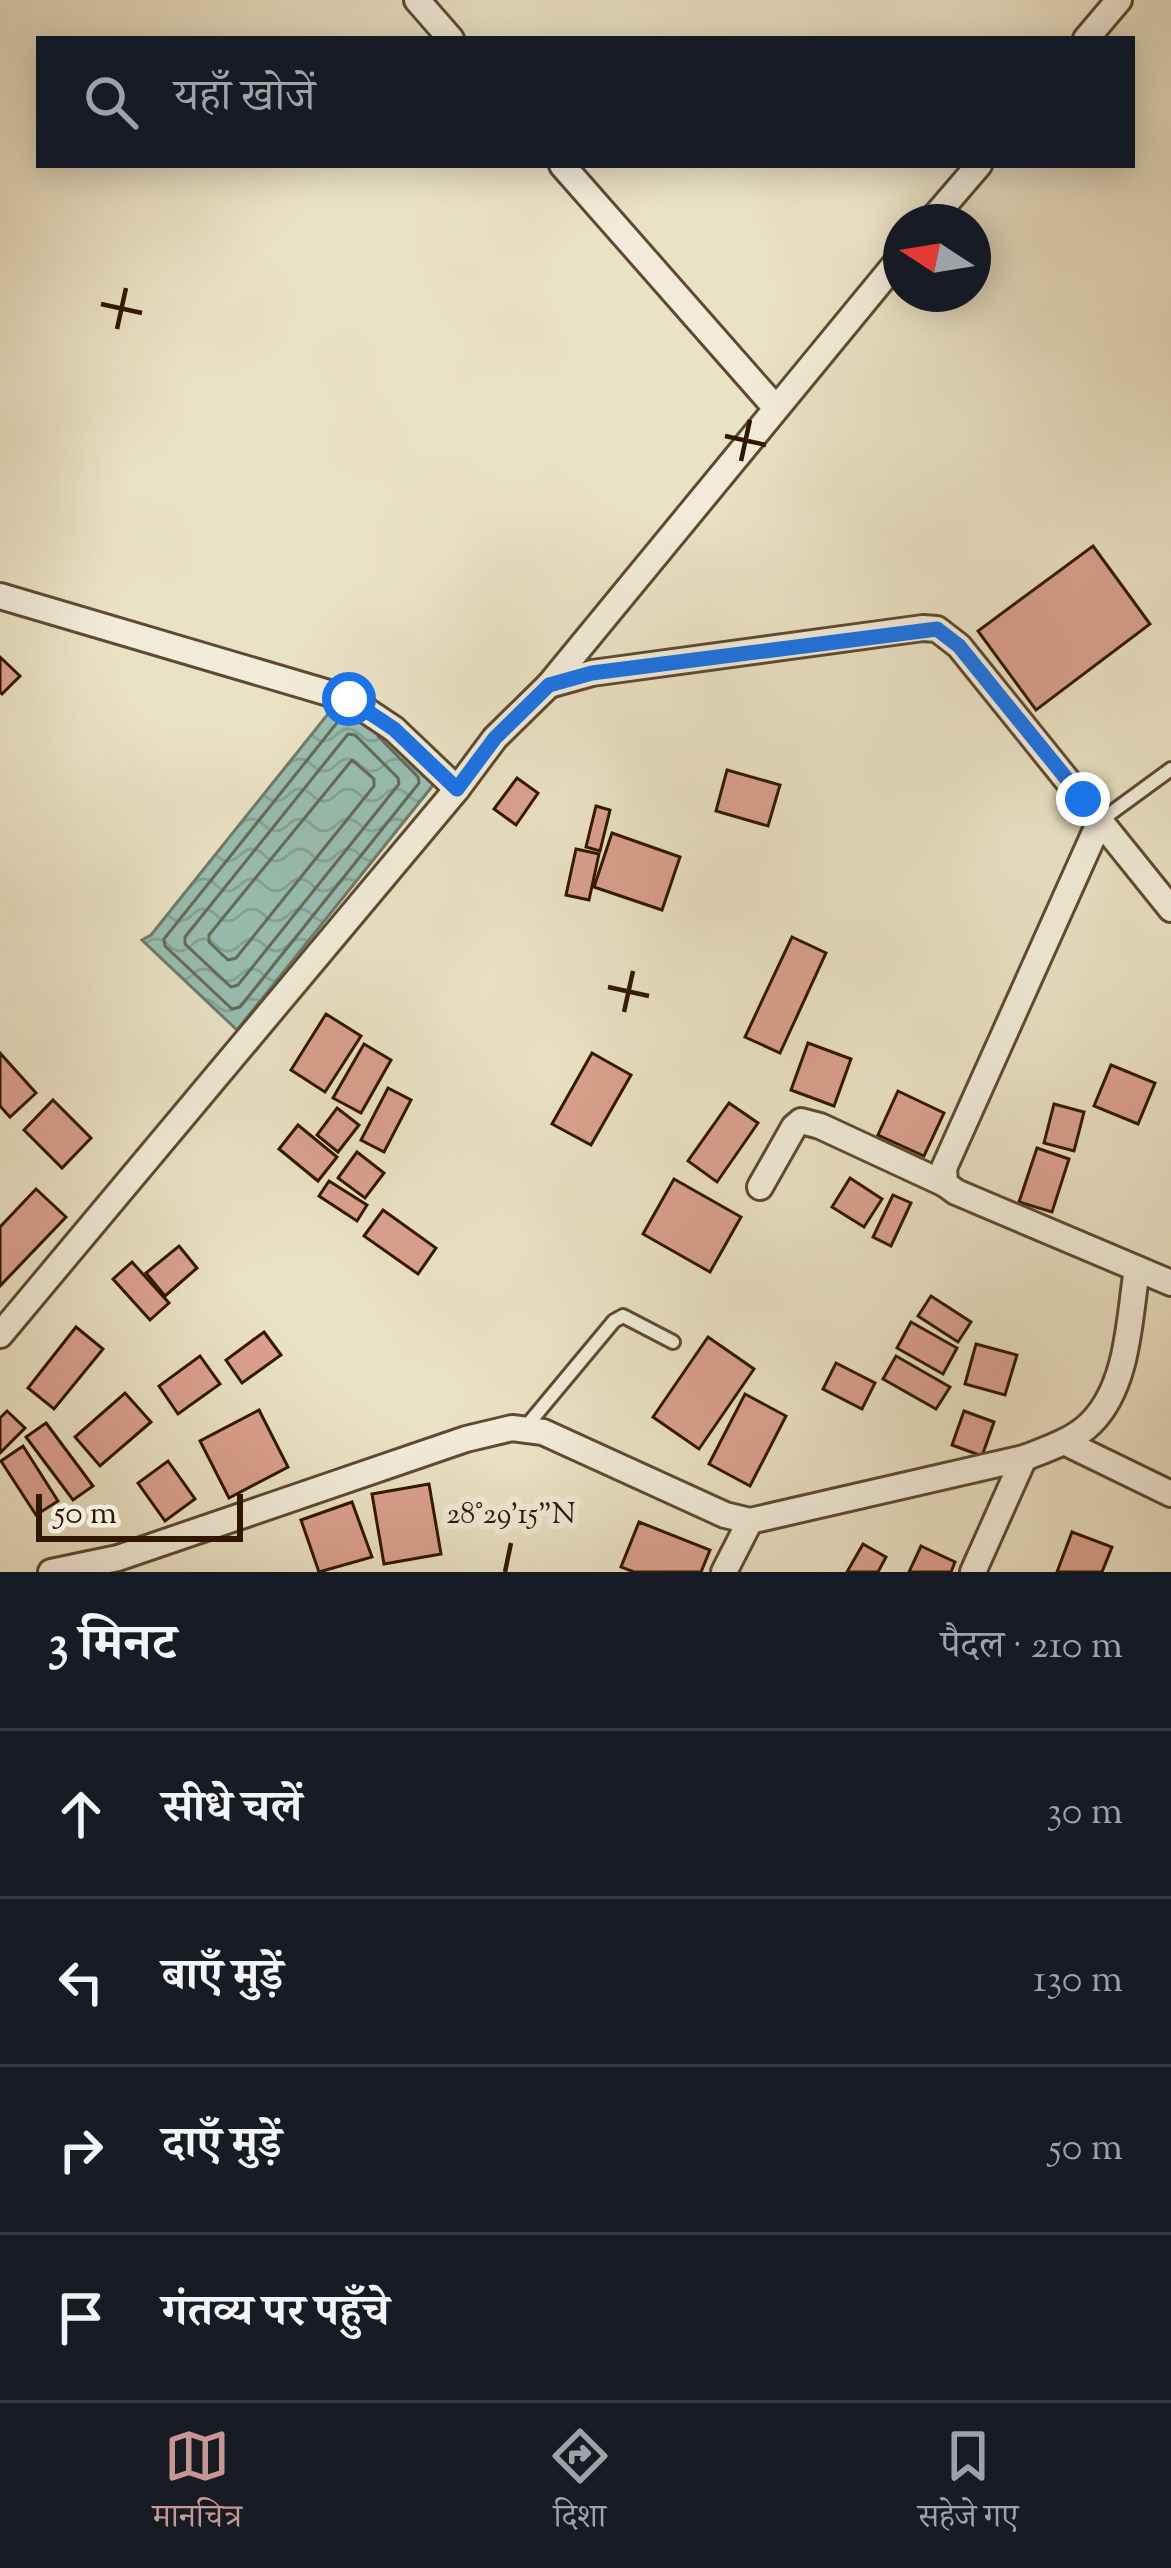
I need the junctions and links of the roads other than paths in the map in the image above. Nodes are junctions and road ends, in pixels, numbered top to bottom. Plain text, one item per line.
1 (417, 0) edge
2 (1119, 0) edge
3 (449, 36) edge
4 (1089, 36) edge
5 (565, 168) edge
6 (976, 168) edge
7 (945, 204) edge
8 (883, 277) edge
9 (774, 406) junction
10 (0, 596) edge
11 (549, 685) junction
12 (1171, 769) edge
13 (457, 789) junction
14 (1100, 820) junction
15 (1171, 909) edge
16 (945, 1184) junction
17 (760, 1187) dead end
18 (1137, 1269) junction
19 (1171, 1283) edge
20 (0, 1335) edge
21 (673, 1342) dead end
22 (524, 1430) junction
23 (1064, 1442) junction
24 (1024, 1458) junction
25 (1171, 1495) edge
26 (750, 1521) junction
27 (120, 1565) edge
28 (51, 1572) edge
29 (724, 1572) edge
30 (973, 1572) edge

1 - 3 street
2 - 4 street
5 - 9 street
6 - 7 street
8 - 9 street
9 - 11 street
10 - 13 street
11 - 13 street
11 - 14 street
12 - 14 lane
13 - 20 street
14 - 15 street
14 - 16 street
16 - 17 street
16 - 18 street
18 - 19 street
18 - 23 street
21 - 22 lane
22 - 26 street
22 - 27 street
23 - 24 street
23 - 25 street
24 - 26 street
24 - 30 street
26 - 29 street
27 - 28 street

